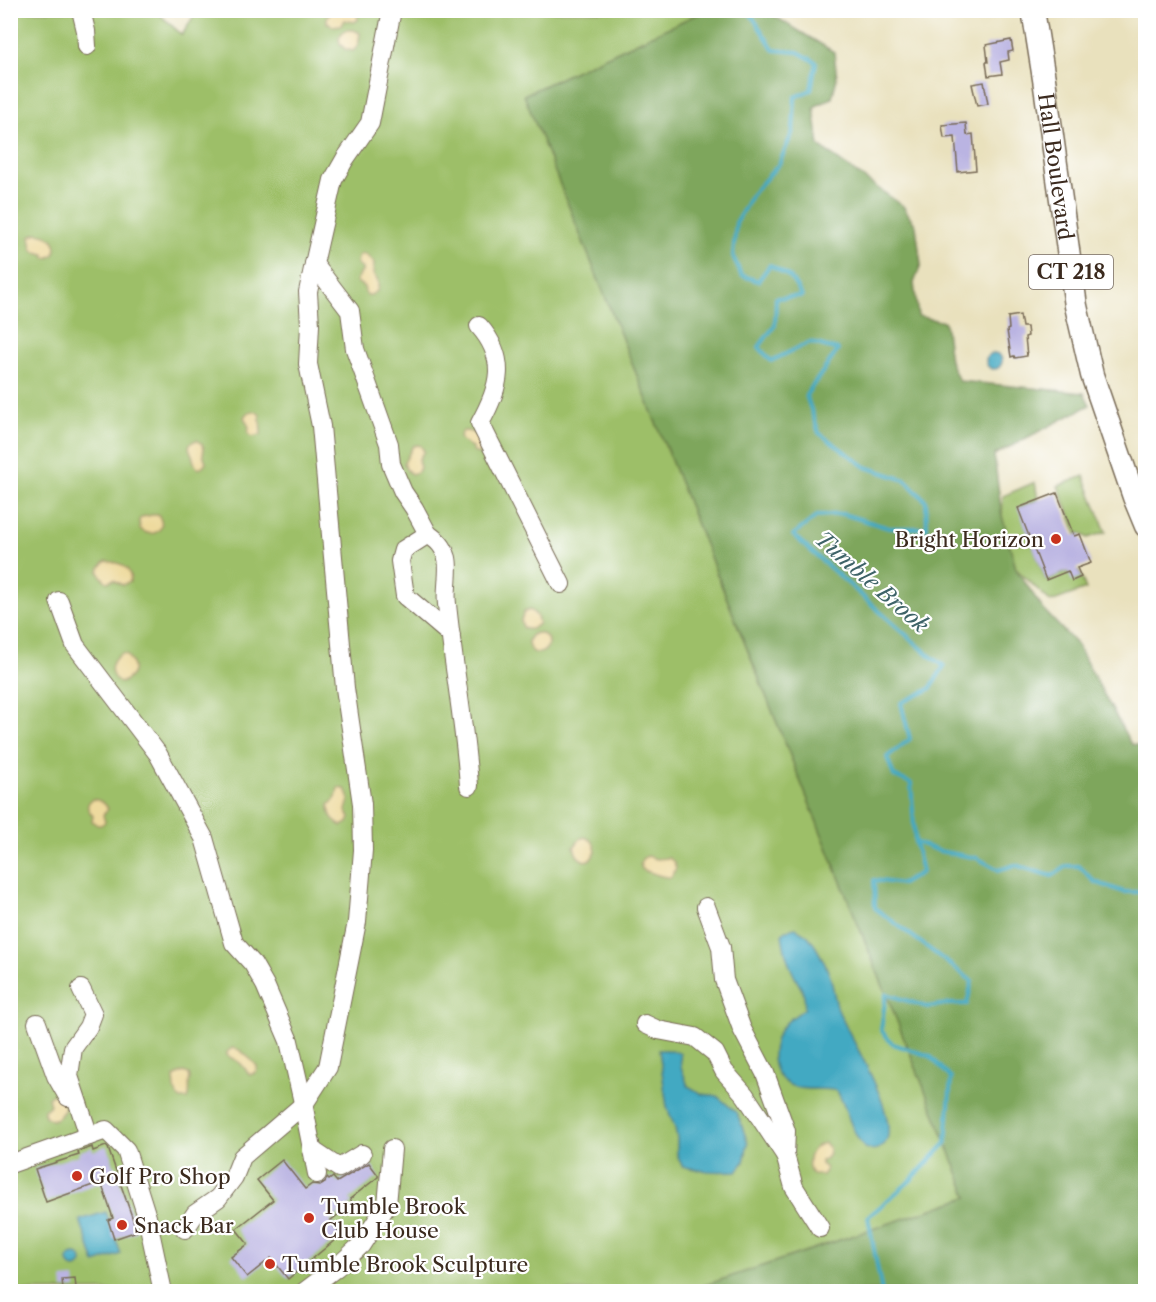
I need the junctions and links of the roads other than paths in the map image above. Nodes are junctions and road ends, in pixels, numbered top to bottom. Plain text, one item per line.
1 (81, 10) edge
2 (392, 10) edge
3 (1033, 10) edge
4 (87, 46) dead end
5 (314, 264) junction
6 (479, 326) dead end
7 (1146, 526) edge
8 (428, 534) junction
9 (561, 584) dead end
10 (59, 601) dead end
11 (451, 635) junction
12 (469, 786) dead end
13 (706, 907) dead end
14 (81, 989) dead end
15 (37, 1023) dead end
16 (645, 1024) dead end
17 (304, 1104) junction
18 (89, 1136) junction
19 (392, 1149) dead end
20 (312, 1150) junction
21 (362, 1154) dead end
22 (785, 1155) junction
23 (10, 1164) edge
24 (317, 1174) dead end
25 (820, 1228) dead end
26 (185, 1229) dead end
27 (163, 1292) edge
28 (304, 1292) edge

1 - 4 lane
2 - 5 lane
3 - 7 main road, Hall Boulevard / CT 218
5 - 8 lane
5 - 17 lane
6 - 9 lane
8 - 11 lane
8 - 11 lane
10 - 17 lane
11 - 12 lane
13 - 22 lane
14 - 18 lane
15 - 18 lane
16 - 22 lane
17 - 20 lane
17 - 26 lane
18 - 23 lane
18 - 27 lane
19 - 28 lane
20 - 21 lane
20 - 24 lane
22 - 25 lane

